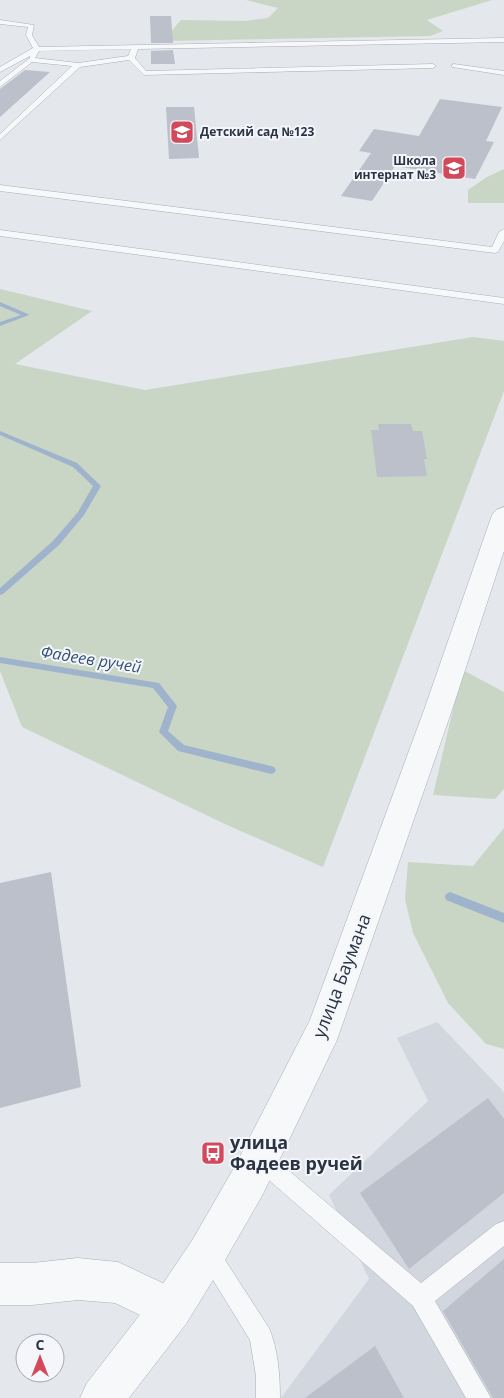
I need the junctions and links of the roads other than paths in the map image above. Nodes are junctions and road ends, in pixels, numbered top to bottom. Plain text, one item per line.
1 (0, 22) edge
2 (504, 40) edge
3 (134, 48) junction
4 (37, 49) junction
5 (131, 58) junction
6 (31, 60) junction
7 (78, 65) junction
8 (433, 66) dead end
9 (454, 66) dead end
10 (0, 70) edge
11 (504, 73) edge
12 (0, 85) edge
13 (0, 138) edge
14 (0, 188) edge
15 (504, 232) edge
16 (0, 233) edge
17 (504, 301) edge
18 (504, 515) edge
19 (259, 1159) junction
20 (504, 1232) edge
21 (207, 1253) junction
22 (0, 1284) edge
23 (421, 1298) junction
24 (171, 1309) junction
25 (102, 1398) edge
26 (268, 1398) edge
27 (480, 1398) edge

1 - 4 lane
2 - 3 lane
3 - 4 lane
3 - 5 lane
4 - 6 lane
4 - 10 lane
5 - 7 lane
5 - 8 lane
6 - 7 lane
6 - 12 lane
7 - 13 lane
9 - 11 lane
14 - 15 lane
16 - 17 lane
18 - 19 street, улица Баумана
19 - 21 street, улица Баумана
19 - 23 lane
20 - 23 lane
21 - 24 street, улица Баумана
21 - 26 lane
22 - 24 street
23 - 27 lane
24 - 25 street, улица Баумана

